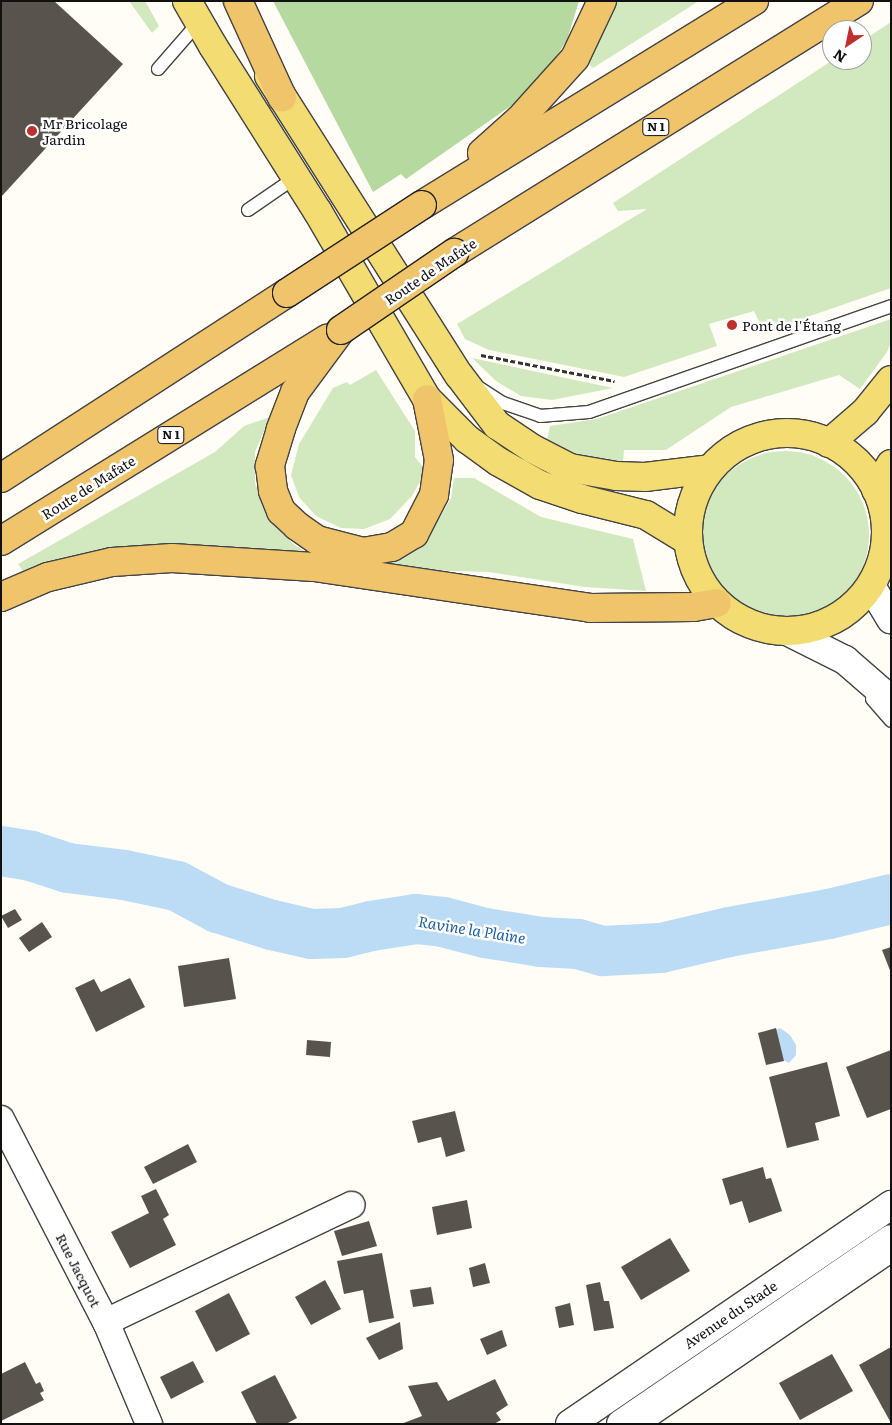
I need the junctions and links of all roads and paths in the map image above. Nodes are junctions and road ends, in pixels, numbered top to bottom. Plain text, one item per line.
1 (225, 1) edge
2 (238, 1) edge
3 (602, 1) edge
4 (754, 1) edge
5 (859, 1) edge
6 (193, 11) edge
7 (158, 69) dead end
8 (282, 97) junction
9 (296, 177) junction
10 (422, 205) junction
11 (248, 210) dead end
12 (891, 306) edge
13 (340, 330) junction
14 (459, 375) junction
15 (891, 380) edge
16 (428, 399) junction
17 (829, 443) junction
18 (891, 464) edge
19 (710, 469) junction
20 (1, 478) edge
21 (876, 490) junction
22 (1, 540) edge
23 (687, 540) junction
24 (871, 586) junction
25 (1, 597) edge
26 (717, 603) junction
27 (891, 619) edge
28 (789, 632) junction
29 (891, 700) edge
30 (891, 721) edge
31 (1, 1119) edge
32 (891, 1194) edge
33 (891, 1204) edge
34 (350, 1205) dead end
35 (891, 1238) edge
36 (891, 1257) edge
37 (106, 1322) junction
38 (150, 1424) edge
39 (555, 1424) edge
40 (570, 1424) edge
41 (621, 1424) edge
42 (646, 1424) edge

1 - 8 main road
2 - 8 highway
3 - 10 highway
4 - 10 highway
5 - 13 highway, Route de Mafate / N 1, bridge
6 - 7 lane
6 - 9 main road
8 - 14 main road
9 - 11 lane
9 - 16 main road
10 - 20 highway, bridge
12 - 14 lane
13 - 16 highway
13 - 22 highway, Route de Mafate / N 1
14 - 19 main road
15 - 17 main road
16 - 23 main road
17 - 19 main road
17 - 21 main road
18 - 21 main road
19 - 23 main road
21 - 24 main road
23 - 26 main road
24 - 27 street
24 - 28 main road
25 - 26 highway
26 - 28 main road
28 - 29 street
28 - 30 lane
31 - 37 street, Rue Jacquot
32 - 39 lane
33 - 40 street, Avenue du Stade
34 - 37 street
35 - 41 street, Avenue du Stade
36 - 42 lane
37 - 38 street, Rue Jacquot

